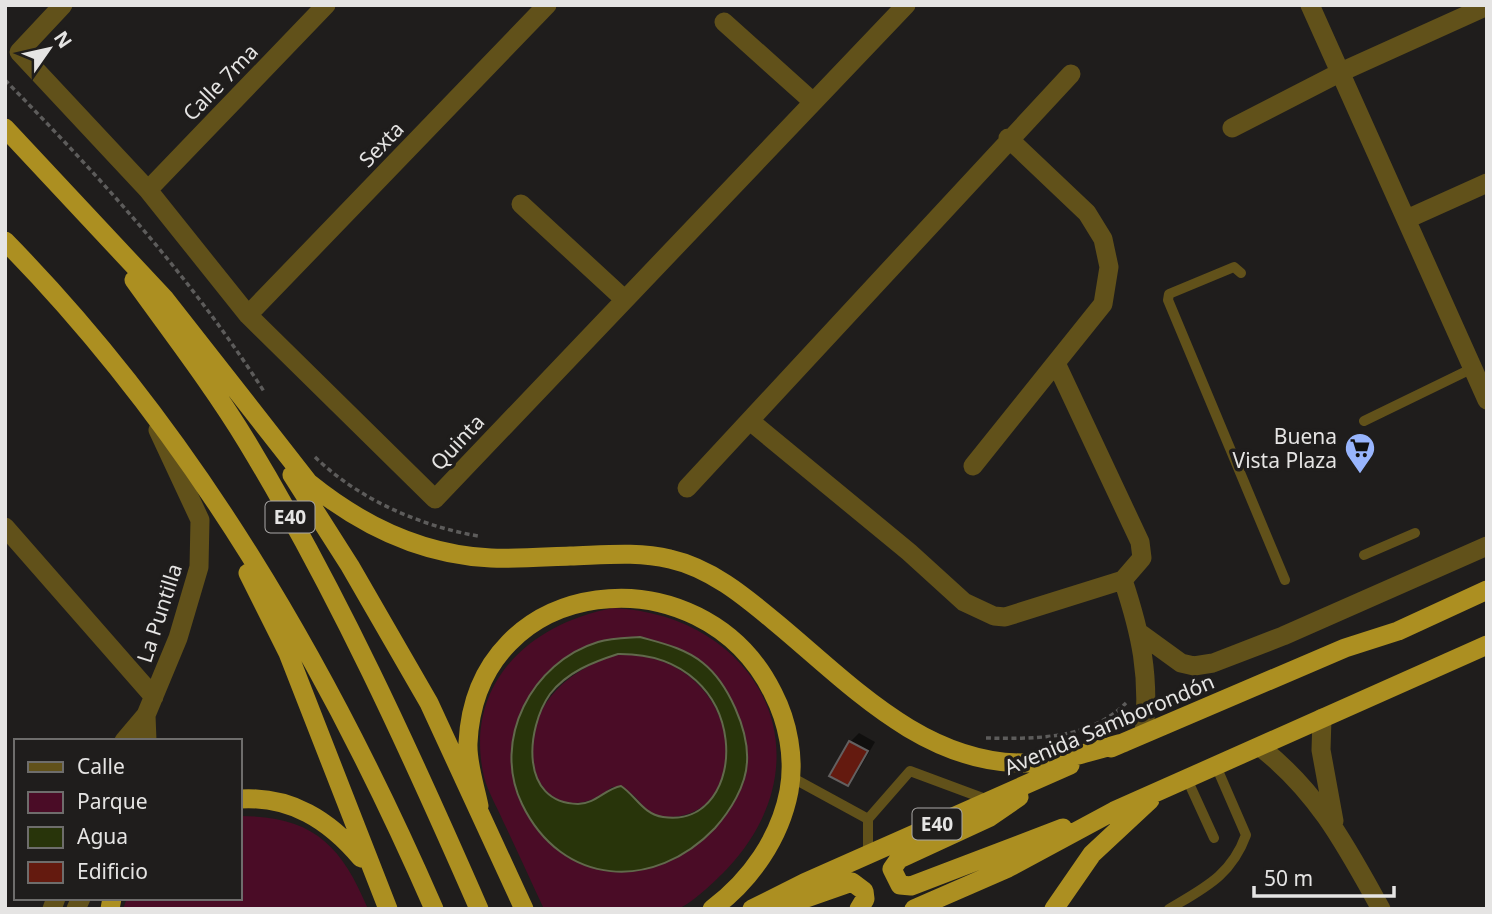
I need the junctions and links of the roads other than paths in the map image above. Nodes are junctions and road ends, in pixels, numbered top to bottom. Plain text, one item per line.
1 (63, 5) edge
2 (326, 5) edge
3 (547, 5) edge
4 (906, 5) edge
5 (1310, 5) edge
6 (1487, 6) edge
7 (724, 22) dead end
8 (1341, 72) junction
9 (1071, 74) dead end
10 (812, 101) junction
11 (5, 128) edge
12 (1232, 128) dead end
13 (1008, 138) junction
14 (39, 162) junction
15 (1487, 183) edge
16 (148, 190) junction
17 (522, 204) dead end
18 (1407, 219) junction
19 (5, 241) edge
20 (1241, 273) dead end
21 (624, 299) junction
22 (248, 314) junction
23 (1056, 363) junction
24 (1480, 365) edge
25 (1487, 400) edge
26 (148, 407) junction
27 (252, 412) junction
28 (750, 421) junction
29 (1364, 421) dead end
30 (972, 466) dead end
31 (687, 488) dead end
32 (208, 490) junction
33 (5, 527) edge
34 (1415, 533) dead end
35 (1487, 546) edge
36 (1364, 555) dead end
37 (1124, 580) junction
38 (1285, 580) dead end
39 (1487, 590) edge
40 (1141, 634) junction
41 (1487, 645) edge
42 (150, 706) junction
43 (1322, 718) junction
44 (1144, 733) junction
45 (125, 739) edge
46 (147, 739) edge
47 (1123, 743) junction
48 (1260, 747) junction
49 (1216, 766) junction
50 (1058, 771) junction
51 (792, 777) junction
52 (1187, 779) junction
53 (1159, 791) junction
54 (242, 799) edge
55 (990, 801) junction
56 (479, 806) junction
57 (1114, 811) junction
58 (868, 819) junction
59 (1335, 825) junction
60 (1214, 838) dead end
61 (868, 854) junction
62 (371, 869) junction
63 (916, 908) edge
64 (388, 909) edge
65 (434, 909) edge
66 (479, 909) edge
67 (524, 909) edge
68 (712, 909) edge
69 (752, 909) edge
70 (775, 909) edge
71 (859, 909) edge
72 (1054, 909) edge
73 (1169, 909) edge
74 (1381, 909) edge

1 - 16 street, Quinta
2 - 16 street, Calle 7ma
3 - 22 street, Sexta
4 - 10 street, Quinta
5 - 8 street
6 - 8 street
7 - 10 street
8 - 12 street
8 - 18 street
9 - 13 street
10 - 21 street, Quinta
11 - 14 highway, E40
13 - 23 street
13 - 28 street
14 - 27 highway
14 - 66 highway, E40
15 - 18 street
16 - 22 street, Quinta
17 - 21 street
18 - 24 street
19 - 26 highway, E40
20 - 38 lane
21 - 22 street, Quinta
23 - 30 street
23 - 37 street
24 - 25 street
24 - 29 lane
26 - 32 highway, E40
26 - 42 street, La Puntilla
27 - 47 highway
27 - 56 highway
28 - 31 street
28 - 37 street
32 - 62 highway
32 - 65 highway, E40
33 - 42 street
34 - 36 lane
35 - 40 street
37 - 40 street
39 - 44 highway, Avenida Samborondón / E40
40 - 44 street
41 - 43 highway
42 - 45 street, La Puntilla
42 - 46 street, La Puntilla
43 - 48 highway
43 - 59 street
44 - 47 highway, Avenida Samborondón / E40
47 - 50 highway, Avenida Samborondón / E40
48 - 49 highway
48 - 59 street
49 - 52 highway
49 - 73 lane
50 - 55 highway, Avenida Samborondón / E40
50 - 57 highway
51 - 56 highway
51 - 58 lane
51 - 68 highway
52 - 53 highway
52 - 60 lane
53 - 57 highway
53 - 72 highway
54 - 62 highway
55 - 58 lane
55 - 61 highway, Avenida Samborondón / E40
56 - 67 highway
57 - 63 highway
58 - 61 lane
59 - 74 street
61 - 69 highway, Avenida Samborondón / E40
62 - 64 highway
70 - 71 highway

